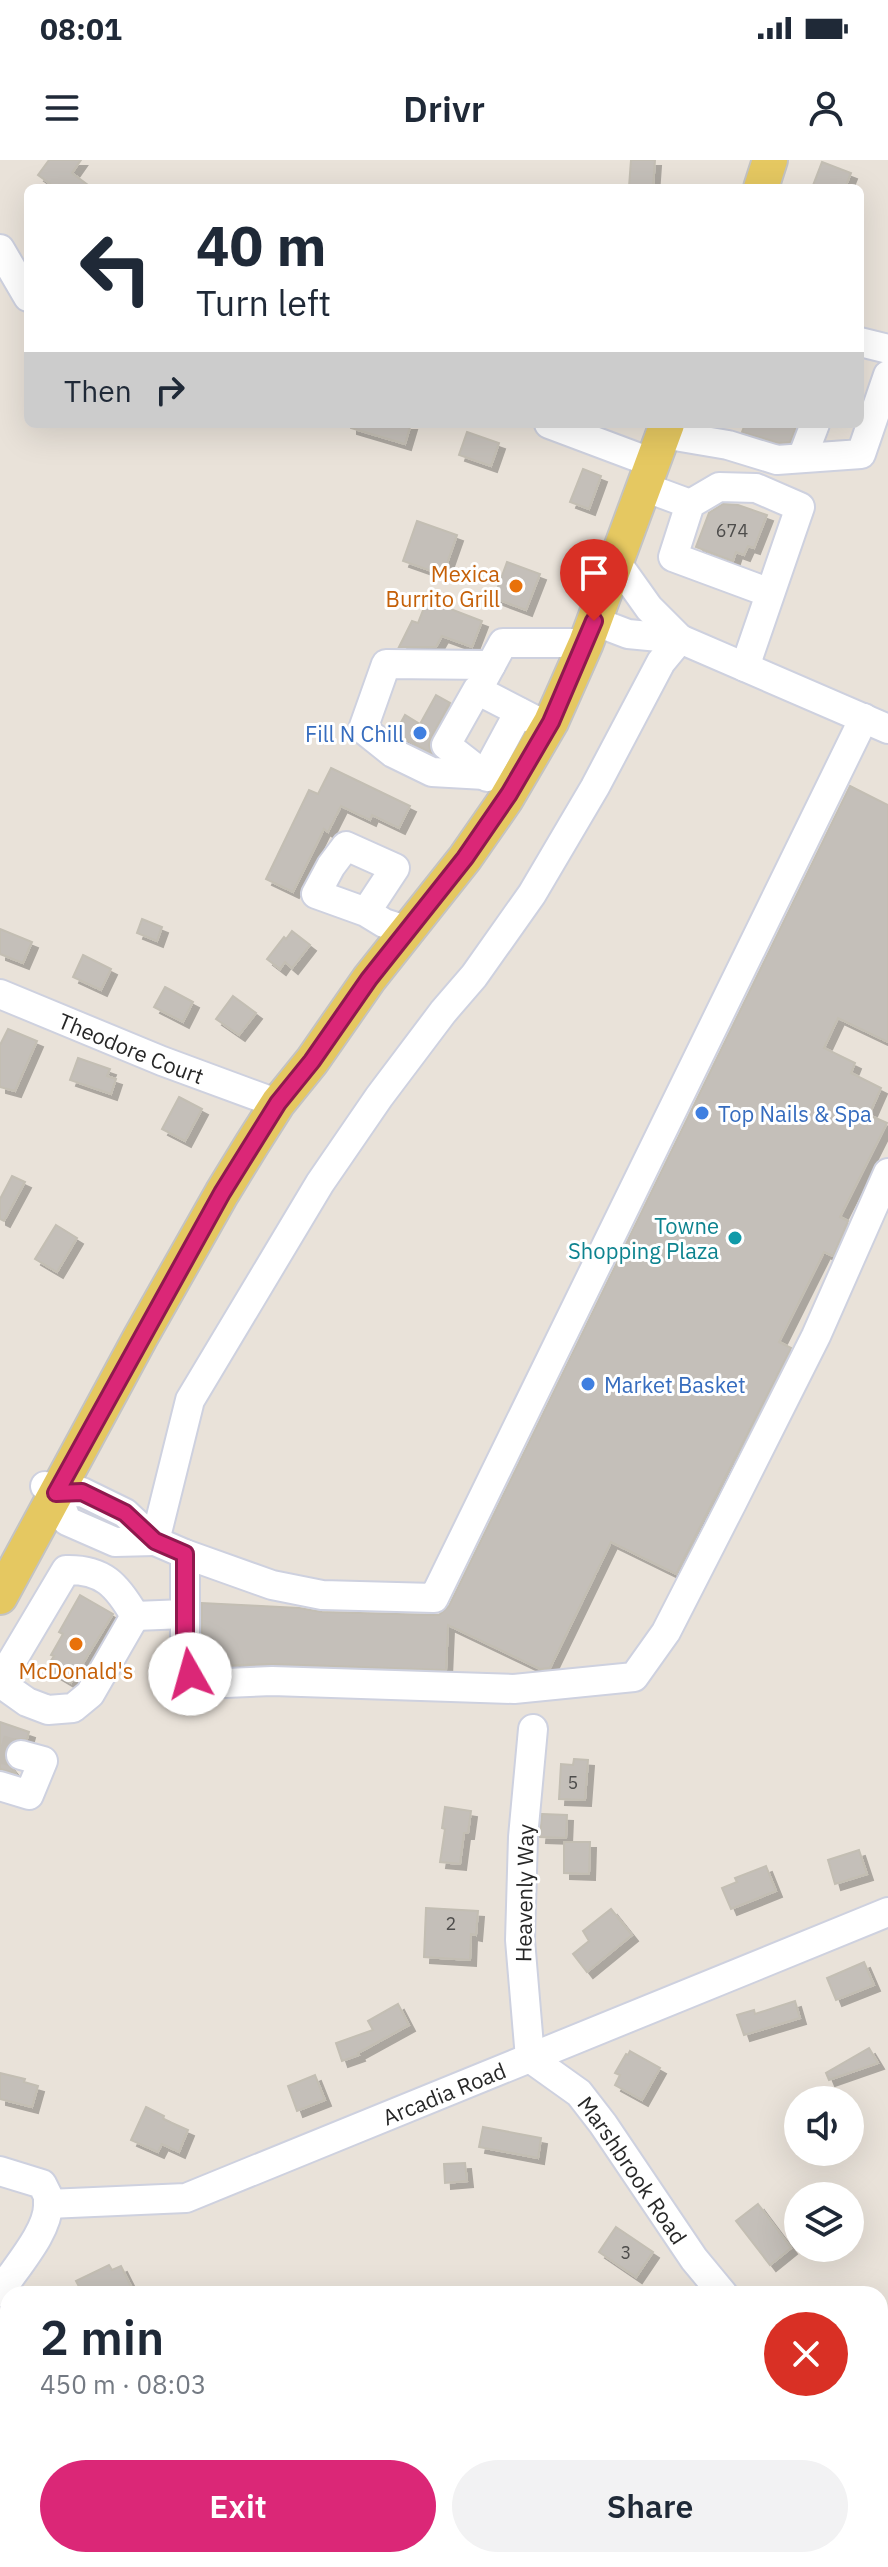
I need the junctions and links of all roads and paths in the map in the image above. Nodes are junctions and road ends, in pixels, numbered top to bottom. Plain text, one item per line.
1 (770, 160) edge
2 (762, 184) edge
3 (0, 249) edge
4 (24, 290) edge
5 (864, 343) edge
6 (888, 349) edge
7 (888, 375) edge
8 (564, 428) edge
9 (813, 428) edge
10 (706, 433) edge
11 (657, 452) edge
12 (802, 458) junction
13 (690, 504) junction
14 (617, 563) junction
15 (770, 593) junction
16 (590, 632) junction
17 (680, 639) junction
18 (491, 665) junction
19 (745, 667) junction
20 (477, 690) junction
21 (533, 720) junction
22 (876, 723) edge
23 (497, 784) junction
24 (366, 912) dead end
25 (409, 931) junction
26 (0, 994) edge
27 (354, 1000) junction
28 (265, 1099) junction
29 (888, 1173) edge
30 (48, 1488) junction
31 (155, 1541) junction
32 (185, 1554) junction
33 (0, 1558) edge
34 (0, 1597) edge
35 (185, 1614) junction
36 (135, 1616) junction
37 (0, 1682) edge
38 (533, 1729) dead end
39 (21, 1755) tunnel mouth
40 (0, 1786) edge
41 (887, 1918) edge
42 (530, 2058) junction
43 (0, 2171) edge
44 (48, 2204) junction
45 (4, 2286) edge
46 (716, 2286) edge

1 - 2 main road
3 - 4 street
5 - 6 street
7 - 12 street
8 - 11 street
9 - 12 street
10 - 11 street
10 - 12 street
11 - 13 street
11 - 14 main road
13 - 15 street
13 - 15 street
14 - 16 main road
14 - 17 street
15 - 19 street
16 - 17 street
16 - 18 street
16 - 21 main road
17 - 19 street
17 - 31 street
18 - 20 street
18 - 23 street
19 - 22 street
20 - 21 street
20 - 23 street
21 - 23 main road
22 - 32 street
23 - 25 main road
24 - 25 street
25 - 27 main road
26 - 28 street, Theodore Court
27 - 28 main road
27 - 30 main road
28 - 30 main road
29 - 35 street
30 - 31 street
30 - 33 main road
30 - 34 main road
31 - 32 street
32 - 35 street
35 - 36 street
36 - 37 street
36 - 37 street
38 - 42 street, Heavenly Way
39 - 40 street
41 - 42 street, Arcadia Road
42 - 44 street, Arcadia Road
42 - 46 street, Marshbrook Road
43 - 44 street
44 - 45 street

